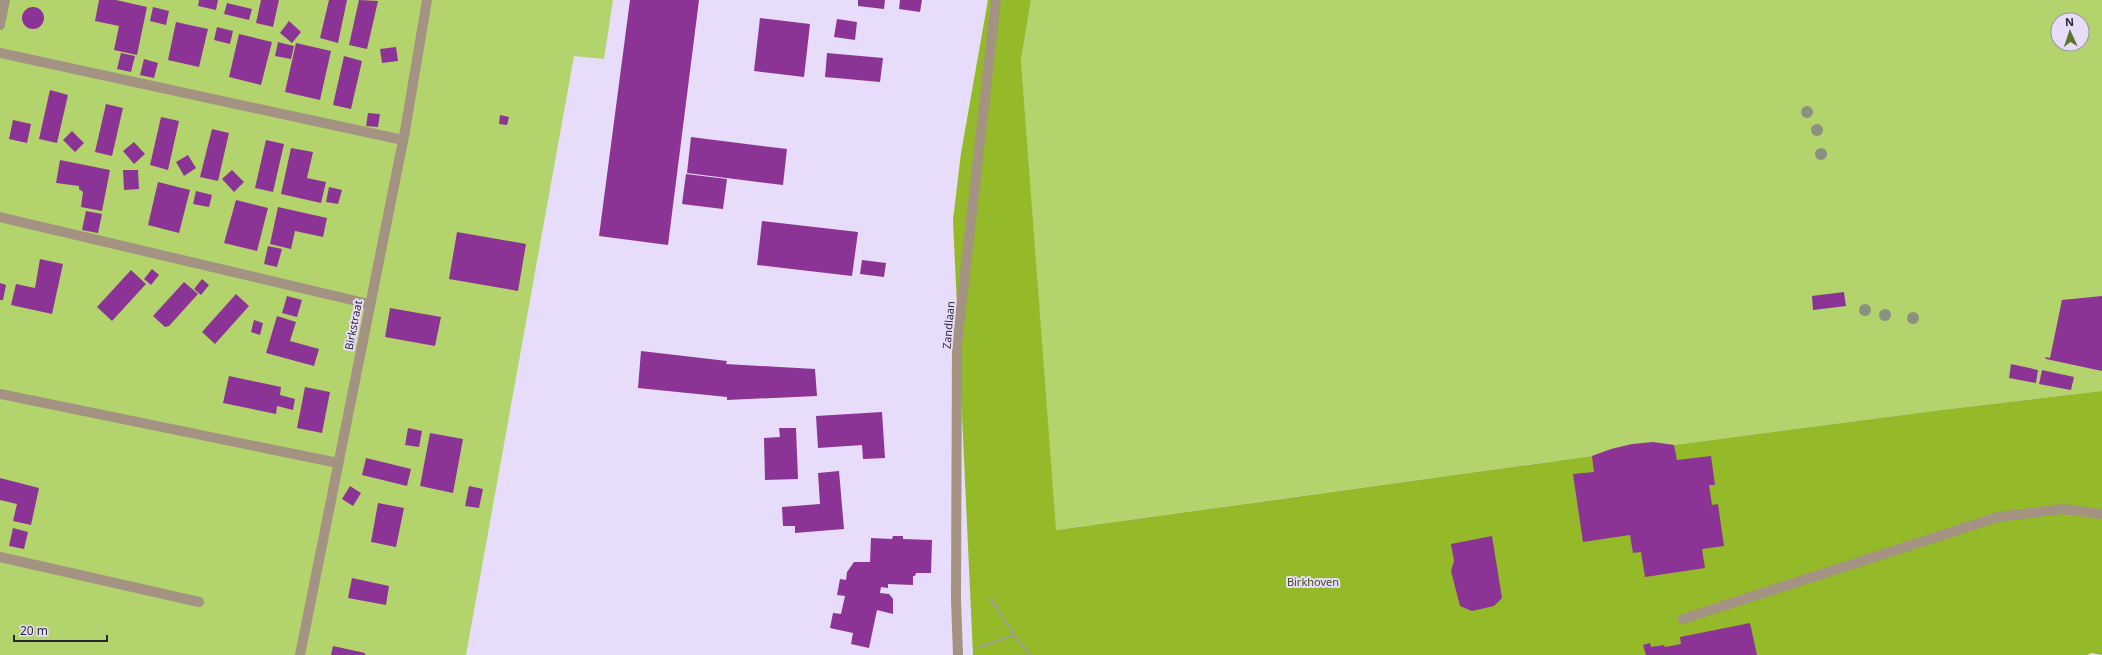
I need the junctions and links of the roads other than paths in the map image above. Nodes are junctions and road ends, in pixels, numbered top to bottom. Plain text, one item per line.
1 (5, 0) edge
2 (427, 0) edge
3 (996, 0) edge
4 (0, 25) edge
5 (0, 53) edge
6 (403, 140) junction
7 (0, 217) edge
8 (370, 304) junction
9 (0, 394) edge
10 (338, 462) junction
11 (2102, 514) edge
12 (0, 557) edge
13 (200, 602) dead end
14 (1683, 619) dead end
15 (300, 655) edge
16 (958, 655) edge

1 - 4 street
2 - 6 street, Birkstraat
3 - 16 street, Zandlaan
5 - 6 street
6 - 8 street, Birkstraat
7 - 8 street
8 - 10 street, Birkstraat
9 - 10 street
10 - 15 street, Birkstraat
11 - 14 street
12 - 13 street

